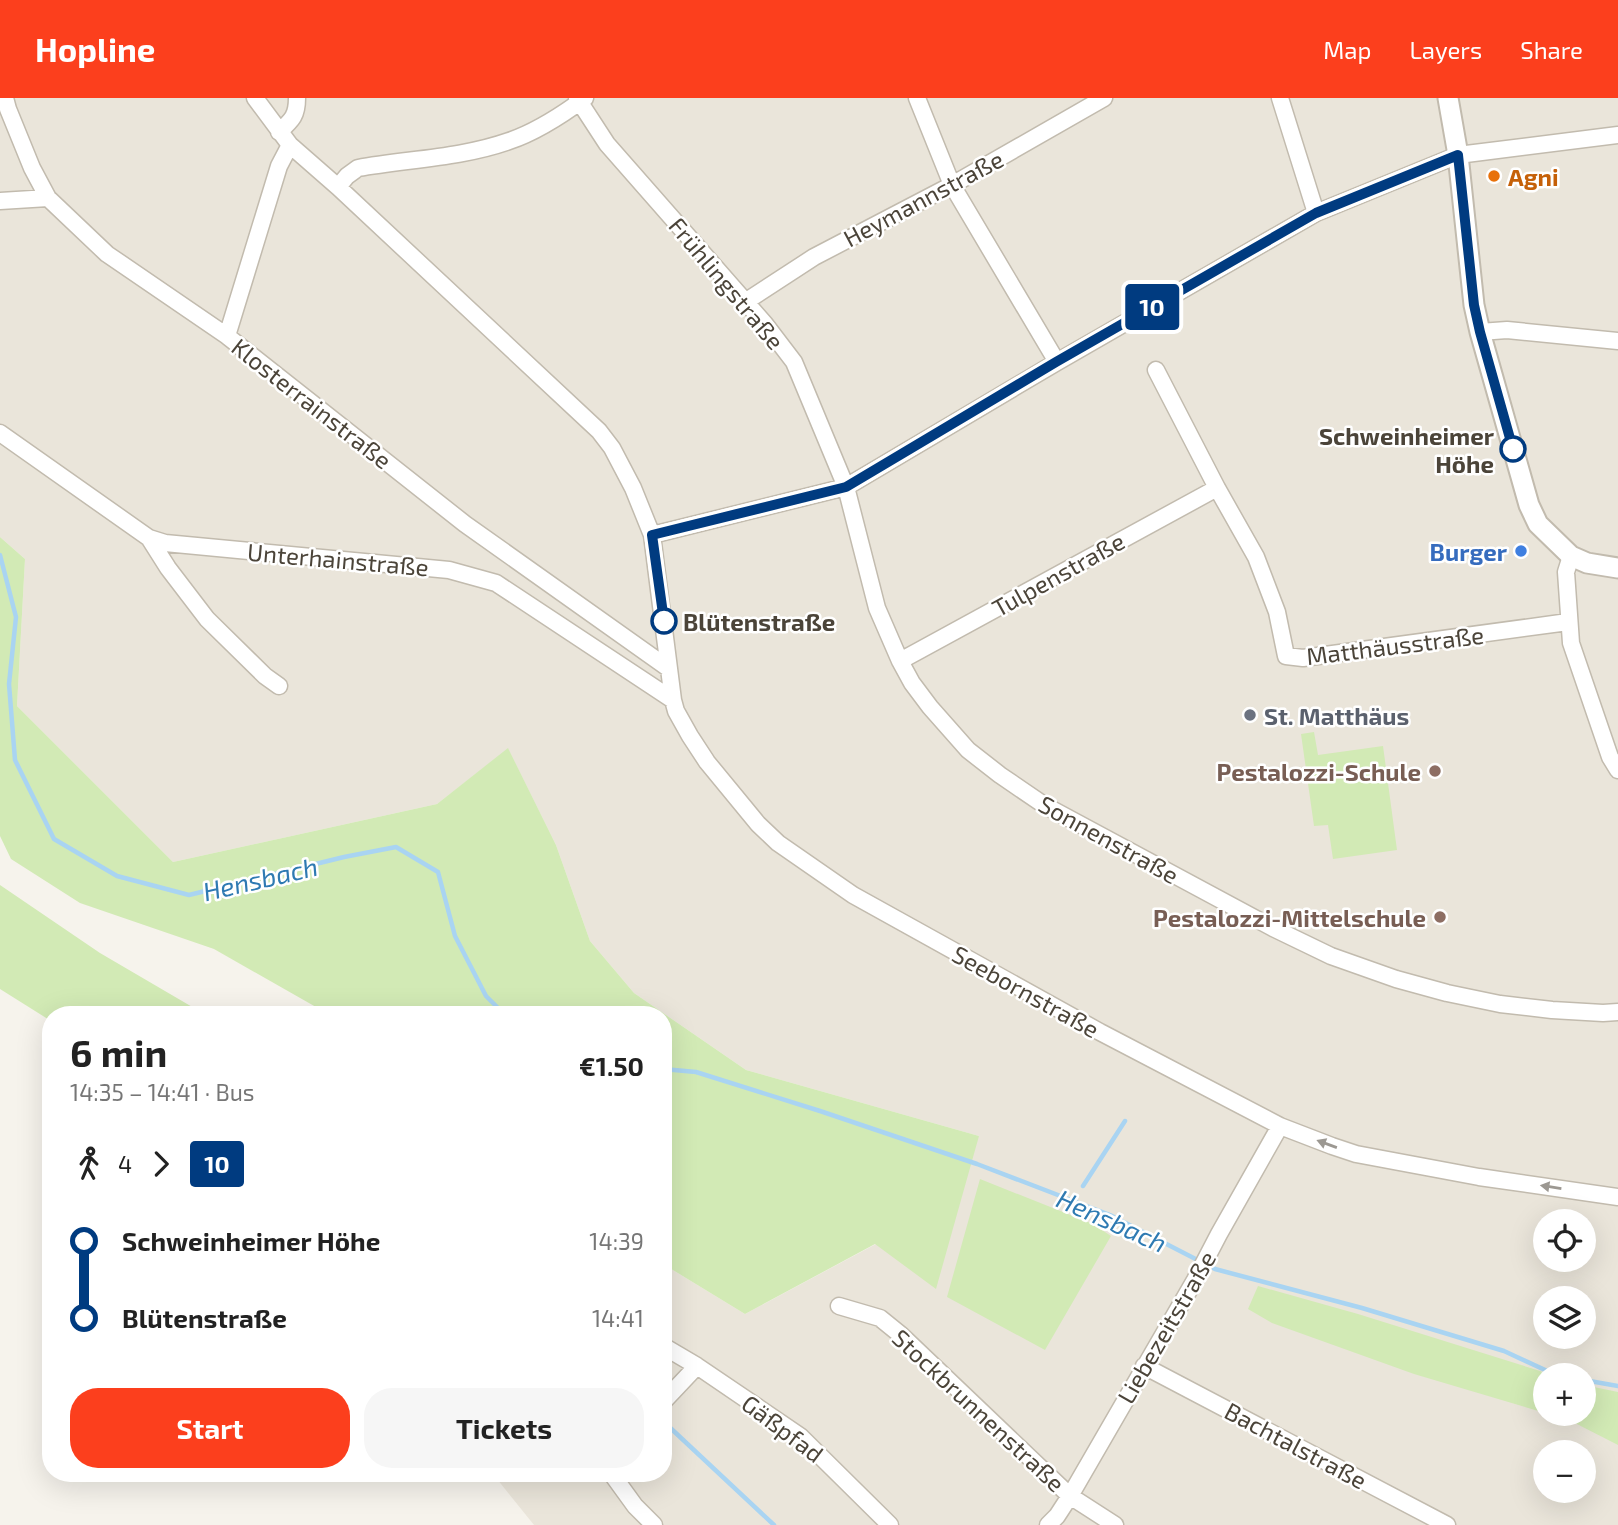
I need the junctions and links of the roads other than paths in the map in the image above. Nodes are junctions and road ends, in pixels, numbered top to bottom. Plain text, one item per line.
1 (5, 98) edge
2 (256, 98) edge
3 (297, 98) edge
4 (917, 98) edge
5 (1104, 98) edge
6 (1280, 98) edge
7 (1448, 98) edge
8 (580, 99) edge
9 (279, 132) junction
10 (1618, 135) edge
11 (290, 145) junction
12 (1458, 155) junction
13 (952, 184) junction
14 (338, 187) junction
15 (48, 198) junction
16 (0, 201) edge
17 (1316, 213) junction
18 (745, 302) junction
19 (1480, 332) junction
20 (227, 335) junction
21 (1618, 341) edge
22 (1056, 362) junction
23 (1156, 370) dead end
24 (0, 433) edge
25 (846, 487) junction
26 (1217, 488) junction
27 (652, 535) junction
28 (149, 538) junction
29 (1571, 556) junction
30 (1618, 568) edge
31 (1568, 622) junction
32 (900, 661) junction
33 (668, 668) junction
34 (279, 686) dead end
35 (673, 700) junction
36 (1618, 770) edge
37 (1618, 1012) edge
38 (1280, 1126) junction
39 (1618, 1197) edge
40 (839, 1306) dead end
41 (672, 1351) edge
42 (698, 1366) junction
43 (1144, 1366) junction
44 (672, 1393) edge
45 (618, 1482) edge
46 (1070, 1496) junction
47 (654, 1525) edge
48 (891, 1525) edge
49 (1048, 1525) edge
50 (1115, 1525) edge
51 (1447, 1525) edge

1 - 15 street, Klosterrainstraße
2 - 9 street
3 - 9 street
4 - 13 street
5 - 13 street, Heymannstraße
6 - 17 street
7 - 12 street
8 - 14 street
8 - 18 street, Frühlingstraße
9 - 11 street
10 - 12 street
11 - 14 street
11 - 20 street
12 - 17 street
12 - 19 street
13 - 18 street, Heymannstraße
13 - 22 street
14 - 27 street
15 - 16 street
15 - 20 street, Klosterrainstraße
17 - 22 street
18 - 25 street, Frühlingstraße
19 - 21 street
19 - 29 street
20 - 33 street, Klosterrainstraße
22 - 25 street
23 - 26 street, Matthäusstraße
24 - 28 street, Unterhainstraße
25 - 27 street
25 - 32 street, Sonnenstraße
26 - 31 street, Matthäusstraße
26 - 32 street, Tulpenstraße
27 - 33 street, Seebornstraße
28 - 34 street
28 - 35 street, Unterhainstraße
29 - 30 street
29 - 31 street
31 - 36 street
32 - 37 street, Sonnenstraße
33 - 35 street, Seebornstraße
35 - 38 street, Seebornstraße
39 -> 38 street, Seebornstraße
38 - 43 street, Liebezeitstraße
40 - 46 street, Stockbrunnenstraße
41 - 42 street, Gäßpfad
42 - 44 street
42 - 48 street, Gäßpfad
43 - 46 street, Liebezeitstraße
43 - 51 street, Bachtalstraße
45 - 47 street
46 - 49 street, Liebezeitstraße
46 - 50 street, Stockbrunnenstraße

